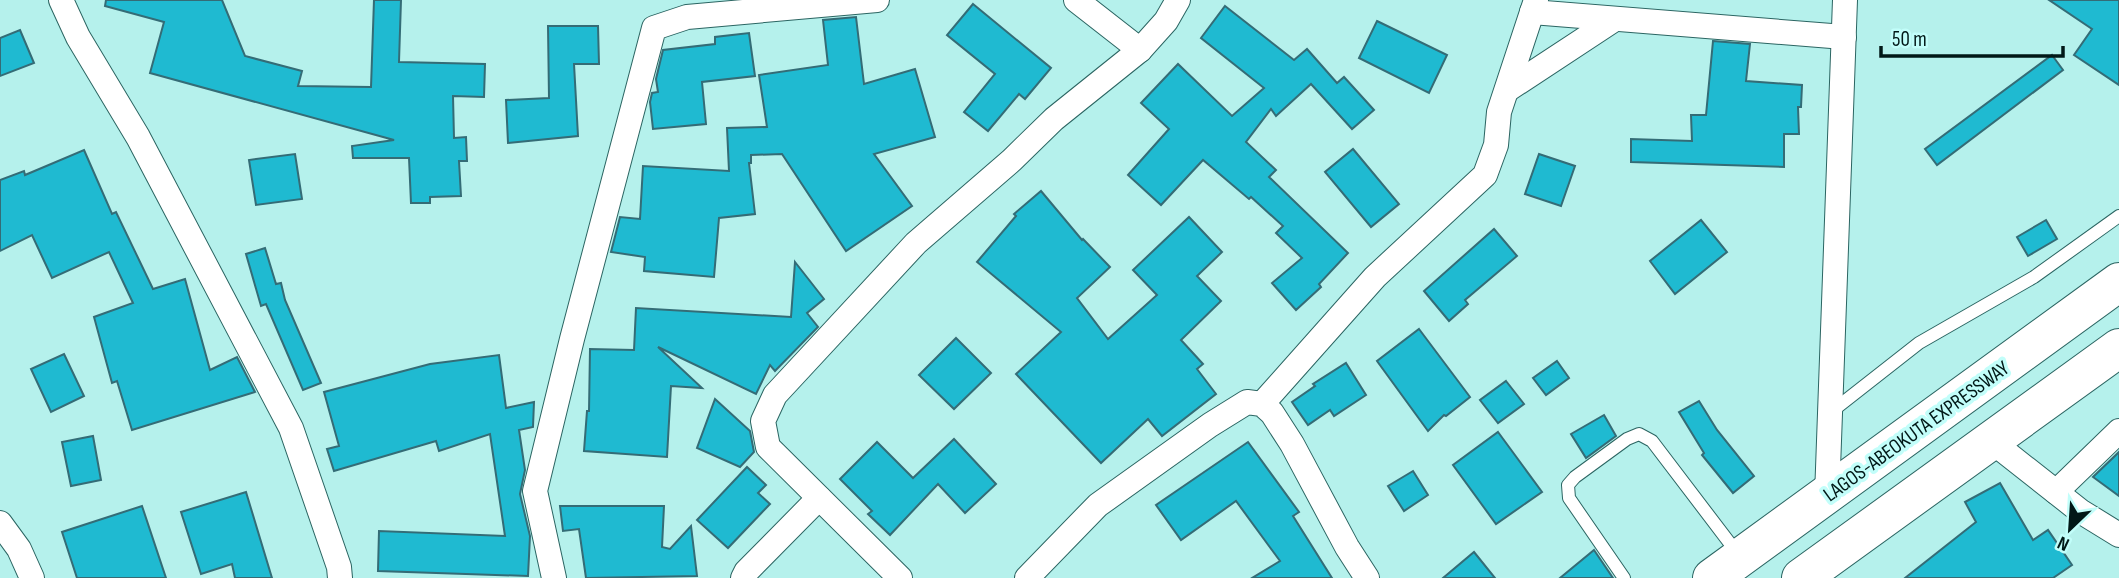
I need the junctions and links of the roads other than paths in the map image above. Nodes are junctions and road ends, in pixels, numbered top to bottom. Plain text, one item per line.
1 (61, 0) edge
2 (877, 0) edge
3 (1076, 0) edge
4 (1178, 0) edge
5 (1845, 0) edge
6 (1534, 6) edge
7 (1615, 19) junction
8 (1844, 37) junction
9 (1140, 50) junction
10 (1507, 90) junction
11 (2119, 216) edge
12 (2119, 282) edge
13 (2119, 348) edge
14 (1262, 404) junction
15 (1830, 413) junction
16 (2119, 431) edge
17 (1990, 440) junction
18 (2056, 492) junction
19 (1827, 496) junction
20 (819, 498) junction
21 (0, 523) edge
22 (2119, 535) edge
23 (1726, 568) edge
24 (32, 578) edge
25 (340, 578) edge
26 (554, 578) edge
27 (743, 578) edge
28 (900, 578) edge
29 (1027, 578) edge
30 (1367, 578) edge
31 (1624, 578) edge
32 (1801, 578) edge

1 - 25 street
2 - 26 street
3 - 9 street
4 - 9 street
5 - 8 street
6 - 7 street
6 - 10 street
7 - 8 street
7 - 10 street
8 - 15 street
9 - 20 street
10 - 14 street
11 - 15 lane
12 - 19 highway, LAGOS-ABEOKUTA EXPRESSWAY
13 - 17 highway
14 - 29 street
14 - 30 street
15 - 19 street
16 - 18 street
17 - 18 street
17 - 32 highway
18 - 22 street
19 - 23 highway, LAGOS-ABEOKUTA EXPRESSWAY
20 - 27 street
20 - 28 street
21 - 24 street
23 - 31 lane

